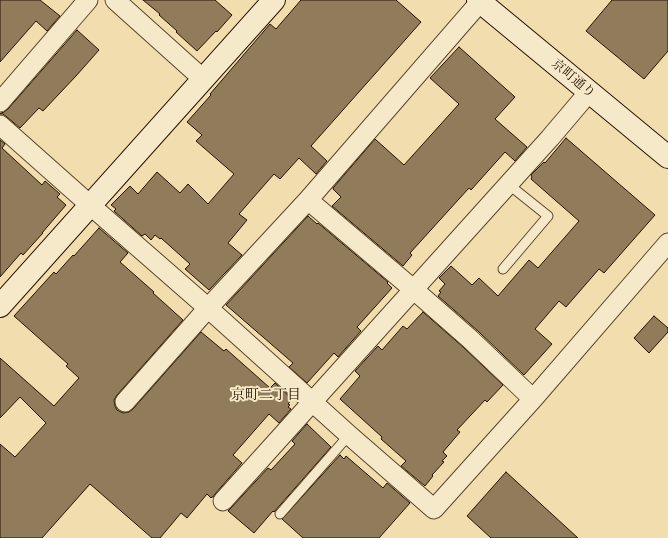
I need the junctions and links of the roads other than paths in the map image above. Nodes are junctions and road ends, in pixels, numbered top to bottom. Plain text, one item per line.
1 (88, 0) edge
2 (115, 0) edge
3 (274, 0) edge
4 (479, 1) edge
5 (203, 79) junction
6 (589, 92) junction
7 (0, 102) edge
8 (0, 125) edge
9 (668, 157) edge
10 (508, 184) junction
11 (308, 200) junction
12 (90, 205) junction
13 (668, 243) edge
14 (503, 270) dead end
15 (413, 289) junction
16 (0, 306) edge
17 (208, 308) junction
18 (533, 399) junction
19 (125, 402) dead end
20 (312, 402) junction
21 (349, 435) junction
22 (223, 501) dead end
23 (280, 514) dead end

1 - 7 street
2 - 5 street
3 - 5 street
4 - 6 street, 京町通り
4 - 11 street
5 - 12 street
6 - 9 street, 京町通り
6 - 10 street
8 - 12 street
10 - 14 lane
10 - 15 street
11 - 15 street
11 - 17 street
12 - 16 street
12 - 17 street
13 - 18 street
15 - 18 street
15 - 20 street
17 - 19 street
17 - 20 street
18 - 21 street
20 - 21 street
20 - 22 street
21 - 23 lane

